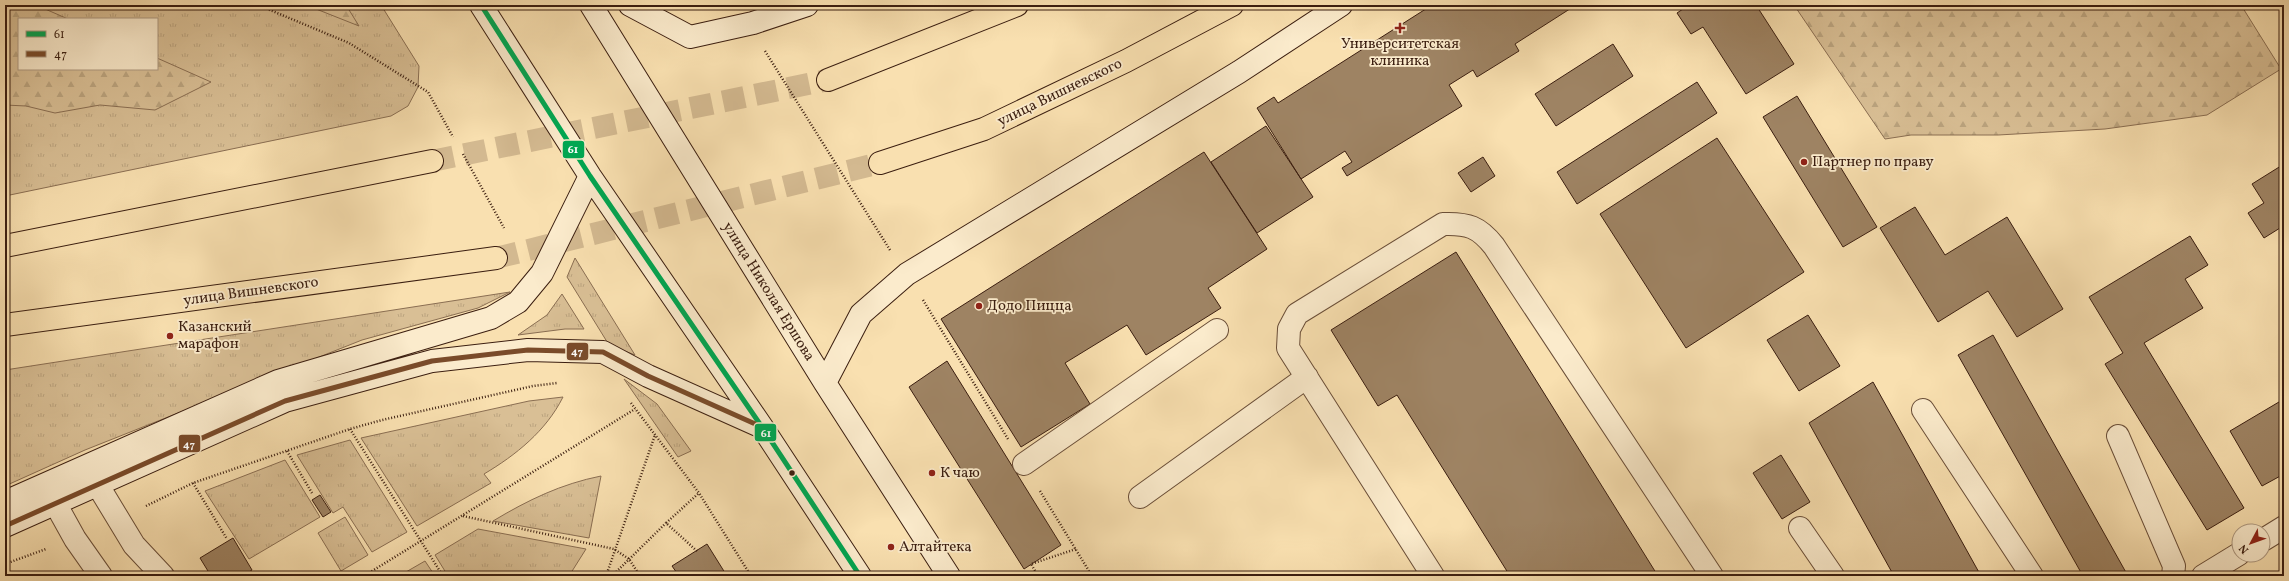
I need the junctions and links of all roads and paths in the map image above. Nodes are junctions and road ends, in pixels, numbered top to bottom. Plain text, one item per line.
1 (258, 5) edge
2 (481, 5) edge
3 (592, 5) edge
4 (630, 5) edge
5 (807, 5) edge
6 (1016, 5) edge
7 (1232, 5) edge
8 (1341, 5) edge
9 (762, 45) dead end
10 (828, 80) tunnel mouth
11 (455, 140) dead end
12 (462, 154) dead end
13 (432, 161) tunnel mouth
14 (880, 163) tunnel mouth
15 (590, 176) junction
16 (505, 229) dead end
17 (5, 246) edge
18 (894, 257) dead end
19 (496, 258) tunnel mouth
20 (922, 299) dead end
21 (5, 325) edge
22 (1217, 330) dead end
23 (1306, 377) junction
24 (562, 383) dead end
25 (825, 383) junction
26 (626, 397) dead end
27 (636, 409) junction
28 (1923, 410) dead end
29 (762, 427) junction
30 (350, 429) junction
31 (655, 435) junction
32 (2118, 436) dead end
33 (287, 451) junction
34 (1024, 464) junction
35 (193, 483) junction
36 (97, 484) junction
37 (312, 493) dead end
38 (699, 493) junction
39 (1140, 497) dead end
40 (5, 502) edge
41 (55, 503) junction
42 (463, 516) junction
43 (118, 520) junction
44 (666, 523) junction
45 (5, 526) edge
46 (1800, 528) dead end
47 (2284, 528) edge
48 (2271, 535) edge
49 (227, 539) dead end
50 (421, 542) junction
51 (614, 549) junction
52 (1076, 549) junction
53 (697, 551) dead end
54 (629, 559) junction
55 (2231, 559) edge
56 (101, 576) edge
57 (163, 576) edge
58 (364, 576) edge
59 (443, 576) edge
60 (606, 576) edge
61 (612, 576) edge
62 (640, 576) edge
63 (751, 576) edge
64 (860, 576) edge
65 (949, 576) edge
66 (1038, 576) edge
67 (1092, 576) edge
68 (1433, 576) edge
69 (1712, 576) edge
70 (1833, 576) edge
71 (2032, 576) edge
72 (2173, 576) edge
73 (2203, 576) edge

1 - 11 path
2 - 15 main road
3 - 25 main road, улица Николая Ершова
4 - 5 main road
6 - 10 main road
7 - 14 main road, улица Вишневского
8 - 25 main road
9 - 18 path
12 - 16 path
13 - 17 main road
15 - 29 main road
15 - 40 main road
19 - 21 main road, улица Вишневского
20 - 34 path
22 - 34 main road
23 - 39 main road
23 - 68 main road
23 - 69 main road
24 - 30 path
25 - 65 main road, улица Николая Ершова
26 - 27 path
27 - 31 path
27 - 42 path
28 - 71 main road
29 - 36 main road
29 - 64 main road
30 - 33 path
30 - 50 path
31 - 38 path
31 - 51 path
32 - 72 main road
33 - 35 path
33 - 37 path
34 - 52 path
35 - 43 path
35 - 49 path
36 - 41 main road
36 - 43 main road
38 - 44 path
38 - 63 path
41 - 45 main road
41 - 56 main road
42 - 50 path
42 - 51 path
43 - 57 main road
44 - 53 path
44 - 54 path
46 - 70 main road
47 - 48 main road
50 - 58 path
50 - 59 path
51 - 54 path
51 - 60 path
52 - 66 path
52 - 67 path
54 - 61 path
54 - 62 path
55 - 73 main road

